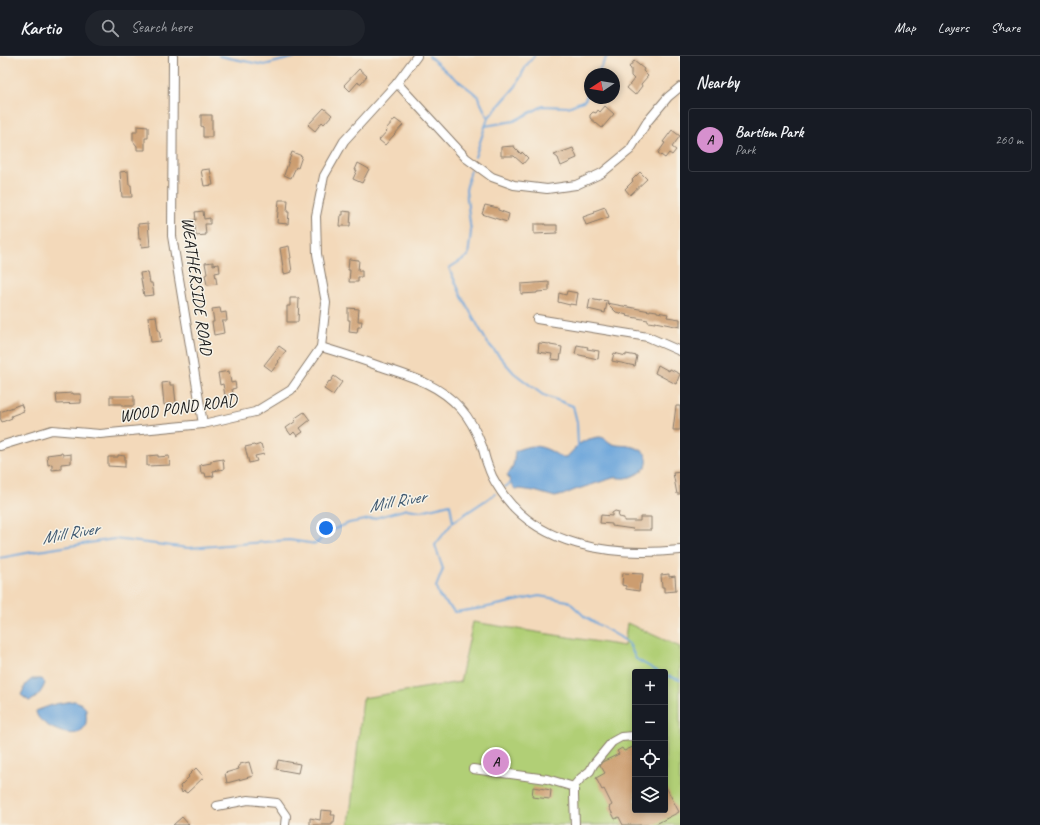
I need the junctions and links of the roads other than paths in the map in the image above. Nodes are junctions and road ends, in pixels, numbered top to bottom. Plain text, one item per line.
1 (173, 56) edge
2 (417, 56) edge
3 (397, 83) junction
4 (680, 87) edge
5 (537, 319) dead end
6 (322, 347) junction
7 (680, 351) edge
8 (203, 424) junction
9 (0, 446) edge
10 (680, 550) edge
11 (632, 736) edge
12 (473, 770) dead end
13 (574, 787) junction
14 (217, 806) dead end
15 (285, 825) edge
16 (575, 825) edge

1 - 8 street, WEATHERSIDE ROAD
2 - 3 street
3 - 4 street
3 - 6 street
5 - 7 street
6 - 8 street, WOOD POND ROAD
6 - 10 street
8 - 9 street, WOOD POND ROAD
11 - 13 street
12 - 13 street
13 - 16 street
14 - 15 street

